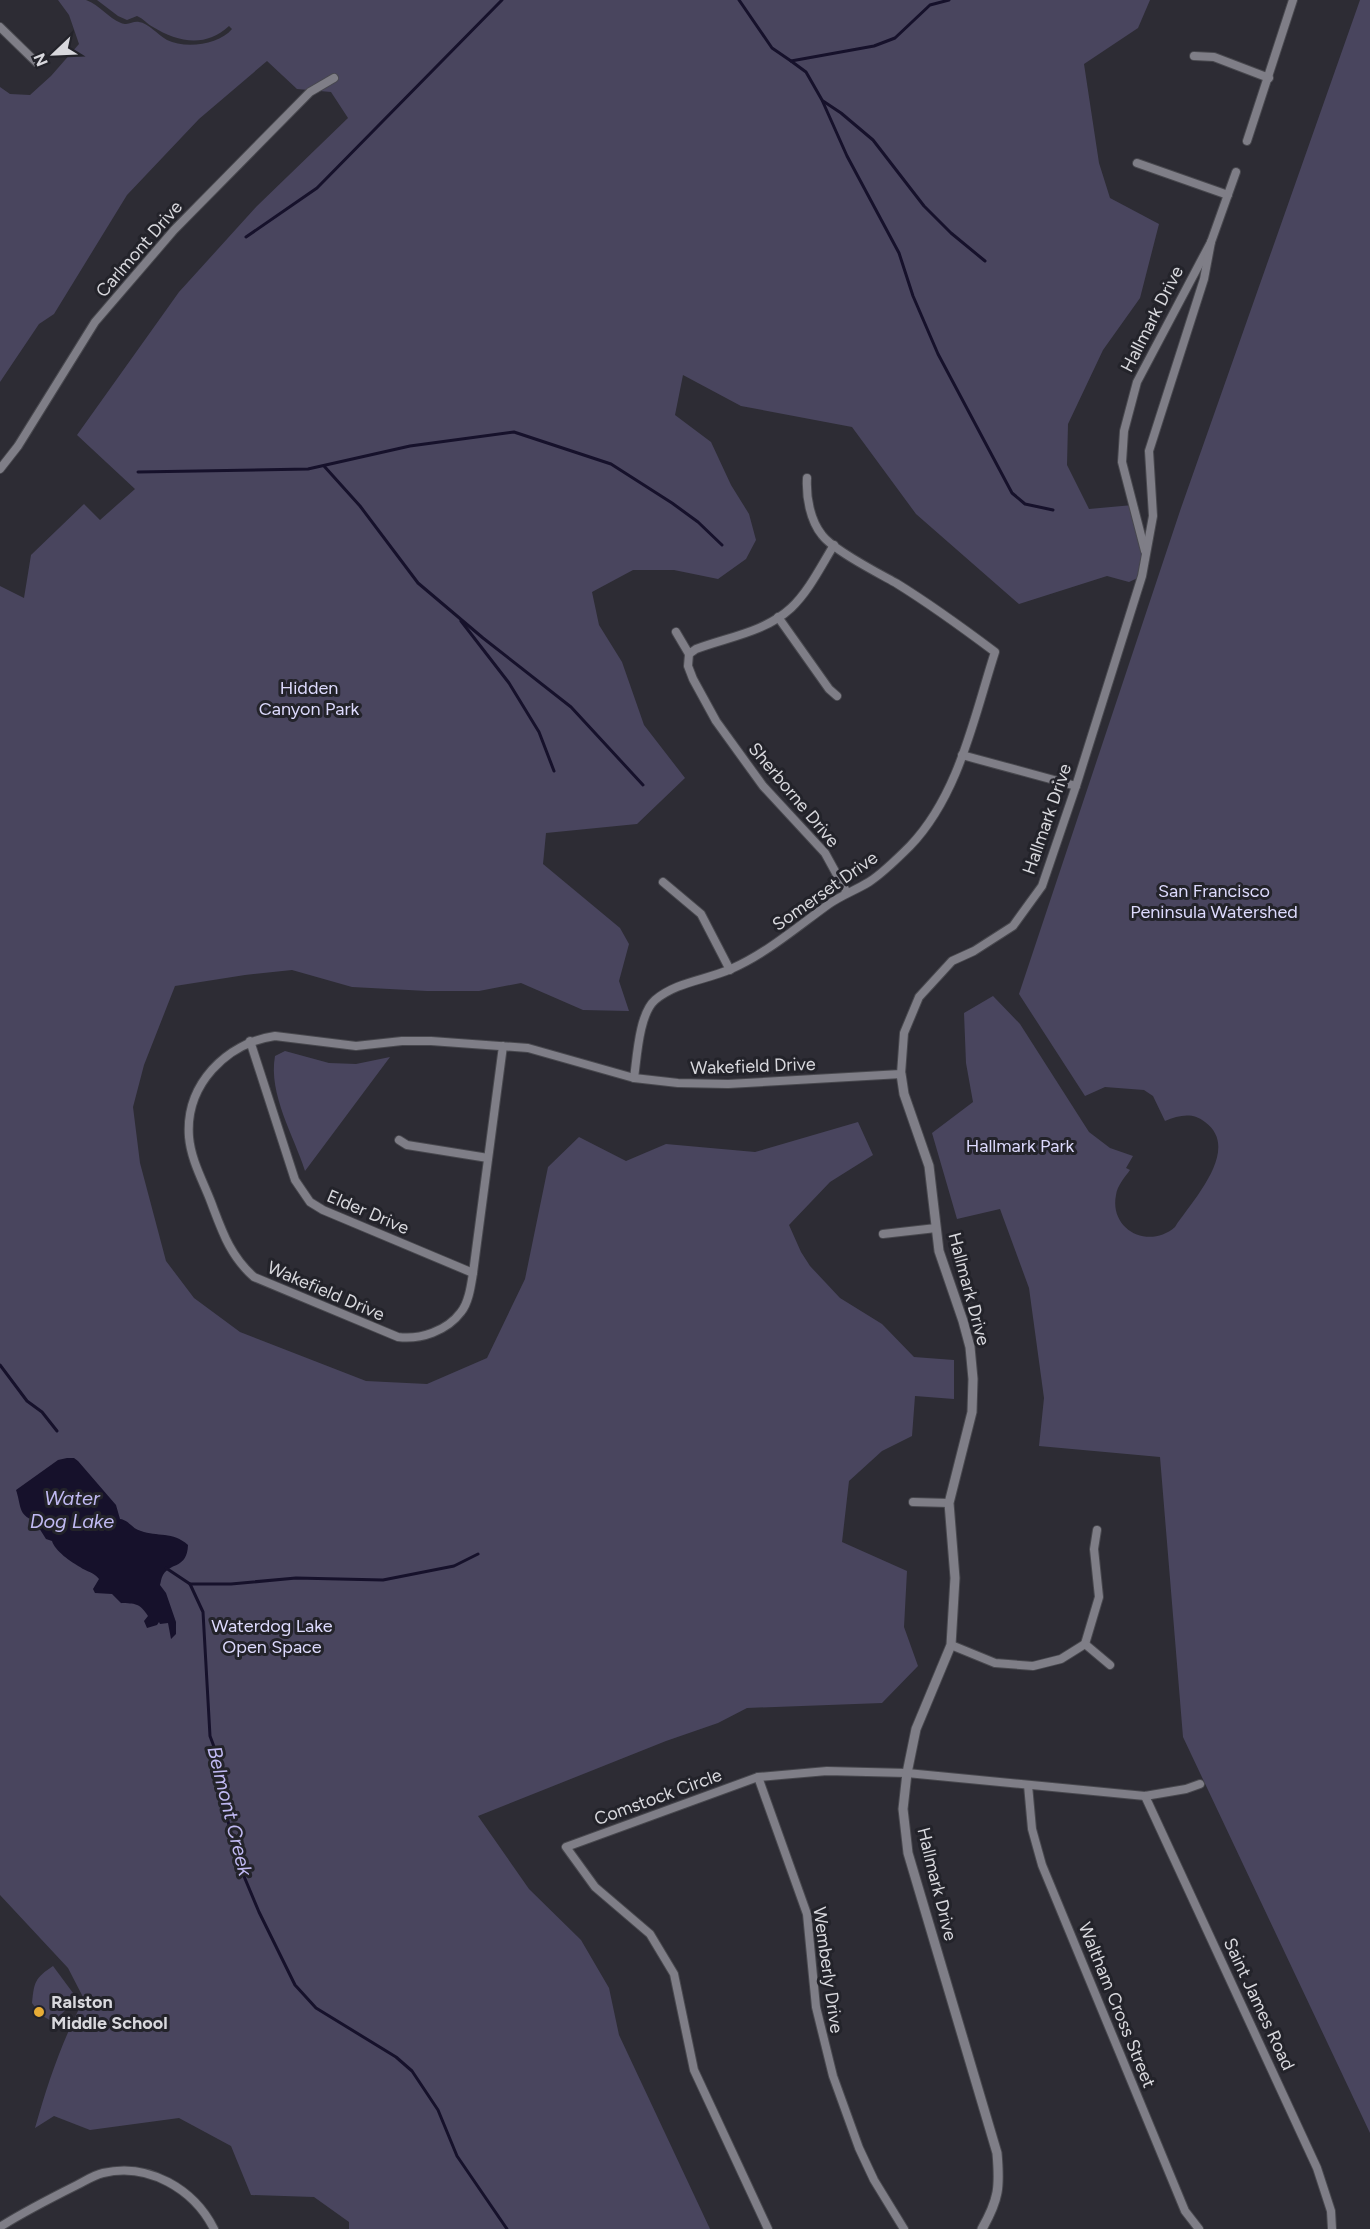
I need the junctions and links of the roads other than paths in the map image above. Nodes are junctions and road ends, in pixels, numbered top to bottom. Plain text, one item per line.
1 (1293, 0) edge
2 (0, 27) edge
3 (1194, 56) dead end
4 (37, 63) dead end
5 (334, 78) dead end
6 (1269, 78) junction
7 (1247, 141) dead end
8 (1137, 162) dead end
9 (1236, 172) dead end
10 (1228, 195) junction
11 (1211, 242) junction
12 (0, 469) edge
13 (807, 478) dead end
14 (834, 545) junction
15 (1146, 554) junction
16 (778, 617) junction
17 (676, 632) dead end
18 (689, 654) junction
19 (837, 696) dead end
20 (962, 755) junction
21 (1076, 786) junction
22 (663, 882) dead end
23 (847, 893) junction
24 (730, 970) junction
25 (250, 1041) junction
26 (503, 1046) junction
27 (901, 1074) junction
28 (634, 1078) junction
29 (399, 1140) dead end
30 (488, 1158) junction
31 (936, 1228) junction
32 (883, 1234) dead end
33 (473, 1272) junction
34 (913, 1502) dead end
35 (949, 1503) junction
36 (1097, 1530) dead end
37 (1085, 1644) junction
38 (951, 1645) junction
39 (1110, 1665) dead end
40 (907, 1773) junction
41 (758, 1777) junction
42 (1200, 1784) dead end
43 (1028, 1785) junction
44 (1145, 1796) junction
45 (0, 2227) edge
46 (214, 2229) edge
47 (768, 2229) edge
48 (904, 2229) edge
49 (982, 2229) edge
50 (1199, 2229) edge
51 (1332, 2229) edge

1 - 6 street
2 - 4 street
3 - 6 street
5 - 12 street, Carlmont Drive
6 - 7 street
8 - 10 street
9 - 10 street, Hallmark Drive
10 - 11 street, Hallmark Drive
11 - 15 street, Hallmark Drive
11 - 15 street, Hallmark Drive
13 - 14 street
14 - 16 street
14 - 20 street, Somerset Drive
15 - 21 street, Hallmark Drive
16 - 18 street
16 - 19 street
17 - 18 street, Sherborne Drive
18 - 23 street, Sherborne Drive
20 - 21 street
20 - 23 street, Somerset Drive
21 - 27 street, Hallmark Drive
22 - 24 street
23 - 24 street, Somerset Drive
24 - 28 street, Somerset Drive
25 - 26 street, Wakefield Drive
25 - 33 street, Elder Drive
25 - 33 street, Wakefield Drive
26 - 28 street, Wakefield Drive
26 - 30 street, Wakefield Drive
27 - 28 street, Wakefield Drive
27 - 31 street, Hallmark Drive
29 - 30 street
30 - 33 street, Wakefield Drive
31 - 32 street
31 - 35 street, Hallmark Drive
34 - 35 street
35 - 38 street, Hallmark Drive
36 - 37 street
37 - 38 street
37 - 39 street
38 - 40 street, Hallmark Drive
40 - 41 street, Comstock Circle
40 - 43 street, Comstock Circle
40 - 49 street, Hallmark Drive
41 - 47 street, Comstock Circle
41 - 48 street, Wemberly Drive
42 - 44 street, Comstock Circle
43 - 44 street, Comstock Circle
43 - 50 street, Waltham Cross Street
44 - 51 street, Saint James Road
45 - 46 street

